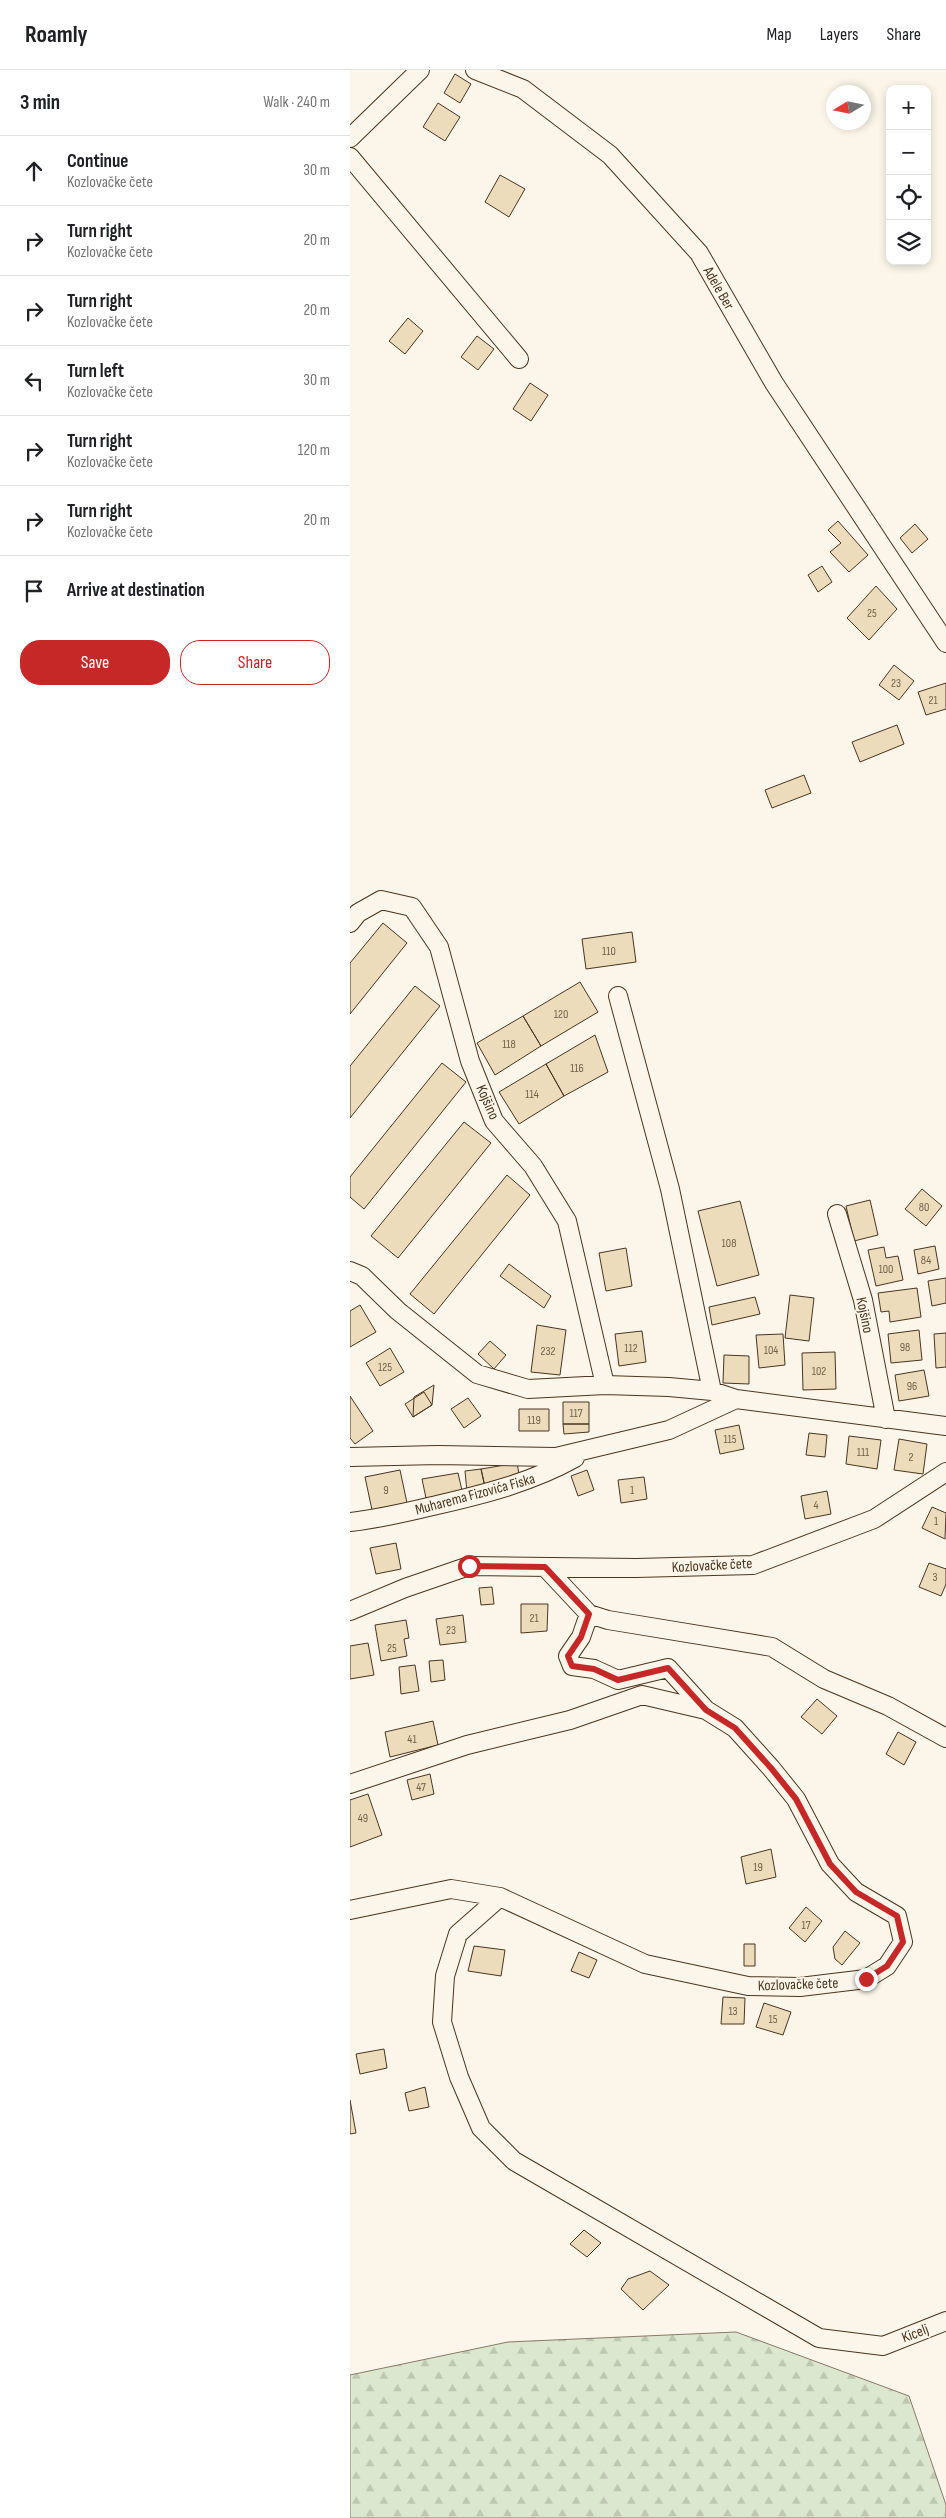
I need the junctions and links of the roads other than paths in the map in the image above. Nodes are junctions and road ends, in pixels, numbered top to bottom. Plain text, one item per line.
1 (420, 70) edge
2 (475, 70) edge
3 (350, 138) edge
4 (350, 157) edge
5 (520, 359) dead end
6 (946, 643) edge
7 (350, 923) edge
8 (618, 996) dead end
9 (837, 1214) dead end
10 (350, 1271) edge
11 (605, 1385) junction
12 (712, 1391) junction
13 (736, 1398) junction
14 (886, 1419) junction
15 (946, 1426) edge
16 (594, 1449) junction
17 (350, 1457) edge
18 (946, 1472) edge
19 (350, 1522) edge
20 (545, 1567) junction
21 (350, 1611) edge
22 (589, 1614) junction
23 (706, 1710) junction
24 (946, 1738) edge
25 (350, 1784) edge
26 (500, 1897) junction
27 (350, 1910) edge
28 (946, 2321) edge

1 - 3 street
2 - 6 street, Adele Ber
4 - 5 street
7 - 11 street, Kojšino
8 - 12 street
9 - 14 street, Kojšino
10 - 11 street
11 - 12 street
12 - 13 street
13 - 14 street
13 - 16 street, Muharema Fizovića Fiska
14 - 15 street
16 - 17 street, Muharema Fizovića Fiska
16 - 19 street, Muharema Fizovića Fiska
18 - 20 street, Kozlovačke čete
20 - 21 street, Kozlovačke čete
20 - 22 street
22 - 23 street, Kozlovačke čete
22 - 24 street
23 - 25 street, Kozlovačke čete
23 - 26 street, Kozlovačke čete
26 - 27 street, Kozlovačke čete
26 - 28 street, Kicelj

